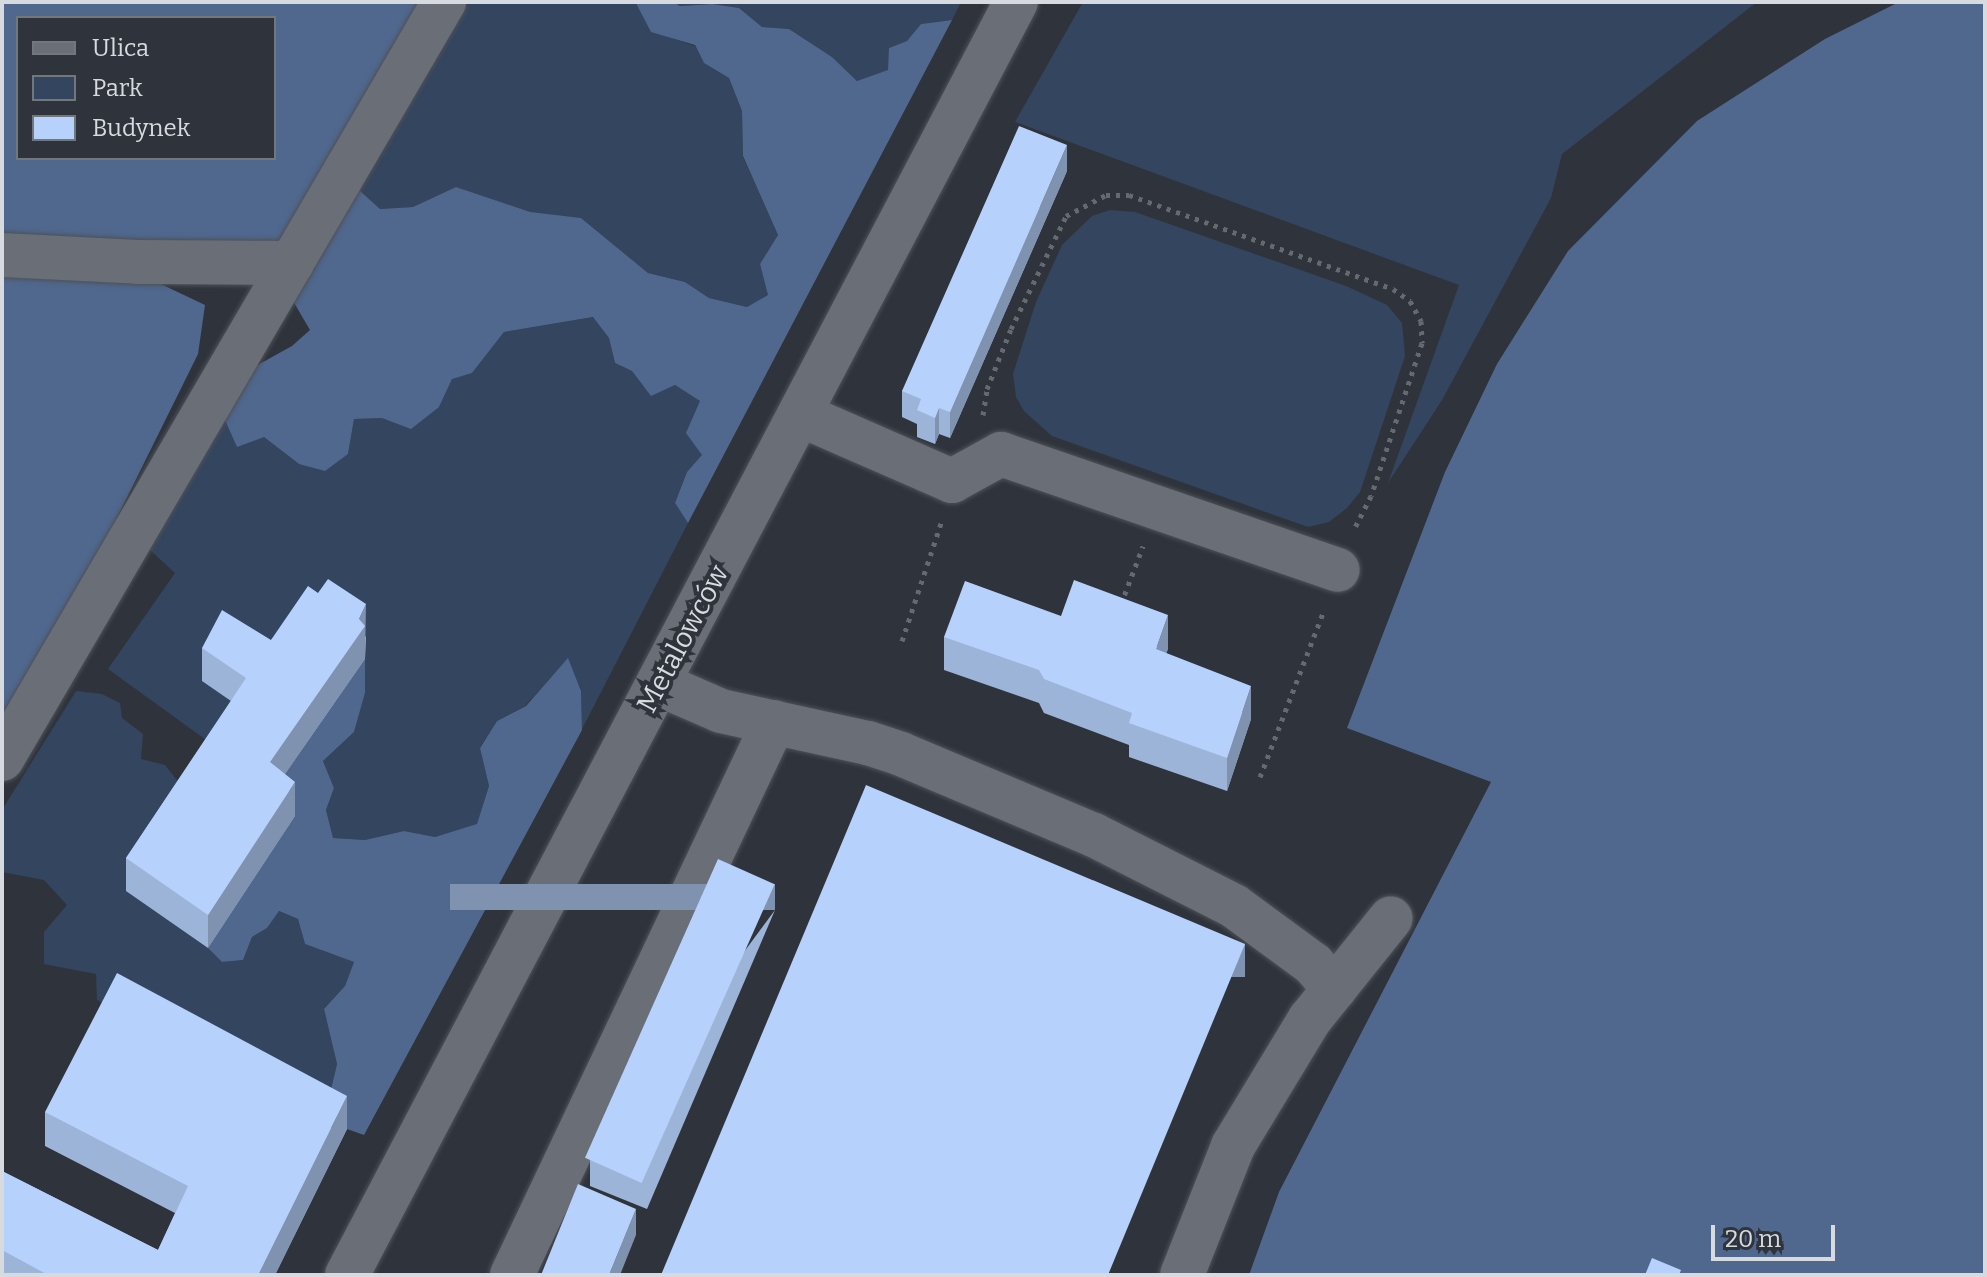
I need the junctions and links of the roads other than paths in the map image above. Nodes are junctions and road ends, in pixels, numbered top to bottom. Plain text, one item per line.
1 (444, 2) edge
2 (1016, 2) edge
3 (2, 255) edge
4 (292, 263) junction
5 (801, 415) junction
6 (1338, 570) road end
7 (659, 684) junction
8 (774, 722) junction
9 (2, 759) edge
10 (1391, 918) dead end
11 (1335, 989) junction
12 (347, 1275) edge
13 (512, 1275) edge
14 (1182, 1275) edge

1 - 4 street
2 - 5 street, Metalowców
3 - 4 street
4 - 9 street
5 - 6 street
5 - 7 street, Metalowców
7 - 8 street
7 - 12 street, Metalowców
8 - 11 street
8 - 13 street
10 - 11 street
11 - 14 street

